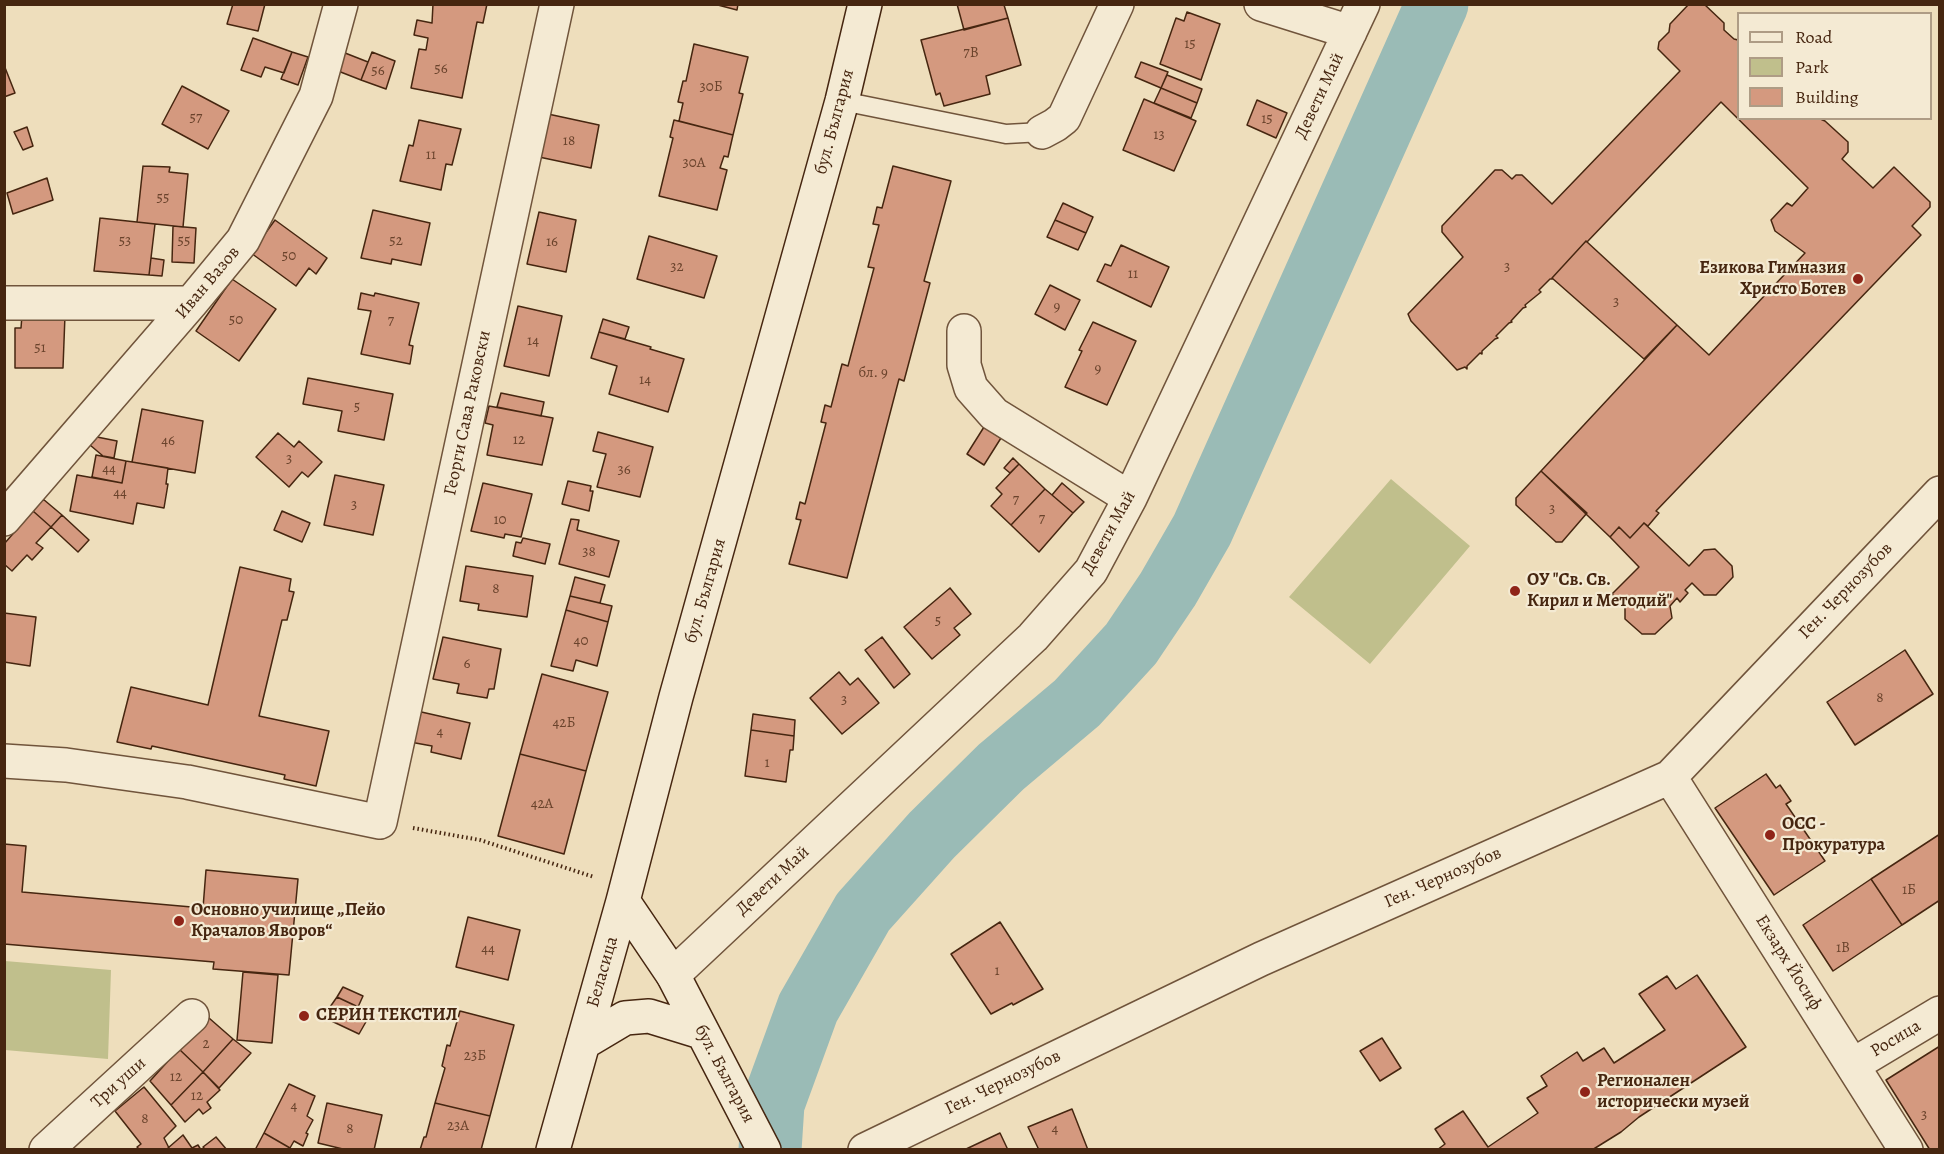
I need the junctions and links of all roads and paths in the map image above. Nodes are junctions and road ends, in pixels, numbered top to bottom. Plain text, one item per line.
1 (341, 4) edge
2 (557, 4) edge
3 (865, 4) edge
4 (1117, 4) edge
5 (1261, 4) edge
6 (1356, 19) edge
7 (842, 101) junction
8 (1042, 132) joint
9 (4, 303) edge
10 (191, 303) junction
11 (964, 331) dead end
12 (1940, 493) edge
13 (1130, 498) junction
14 (4, 519) edge
15 (4, 761) edge
16 (1670, 777) junction
17 (380, 822) junction
18 (625, 894) junction
19 (673, 975) junction
20 (1940, 1013) edge
21 (192, 1016) dead end
22 (701, 1032) junction
23 (583, 1043) junction
24 (1853, 1065) junction
25 (46, 1149) edge
26 (554, 1149) edge
27 (764, 1149) edge
28 (865, 1149) edge
29 (1906, 1149) edge

1 - 10 street, Иван Вазов
2 - 17 street, Георги Сава Раковски
3 - 7 street, бул. България
4 - 8 street
5 - 6 street
6 - 13 street, Девети Май
7 - 8 lane
7 - 18 street, бул. България
9 - 10 street
10 - 14 street, Иван Вазов
11 - 13 street
12 - 16 street, Ген. Чернозубов
13 - 19 street, Девети Май
15 - 17 street
16 - 24 street, Екзарх Йосиф
16 - 28 street, Ген. Чернозубов
17 - 18 path
18 - 19 street, бул. България
18 - 23 street, Беласица
19 - 22 street, бул. България
20 - 24 street, Росица
21 - 25 street, Три уши
22 - 23 street, Беласица
22 - 27 street, бул. България
23 - 26 street, Беласица
24 - 29 street, Екзарх Йосиф

